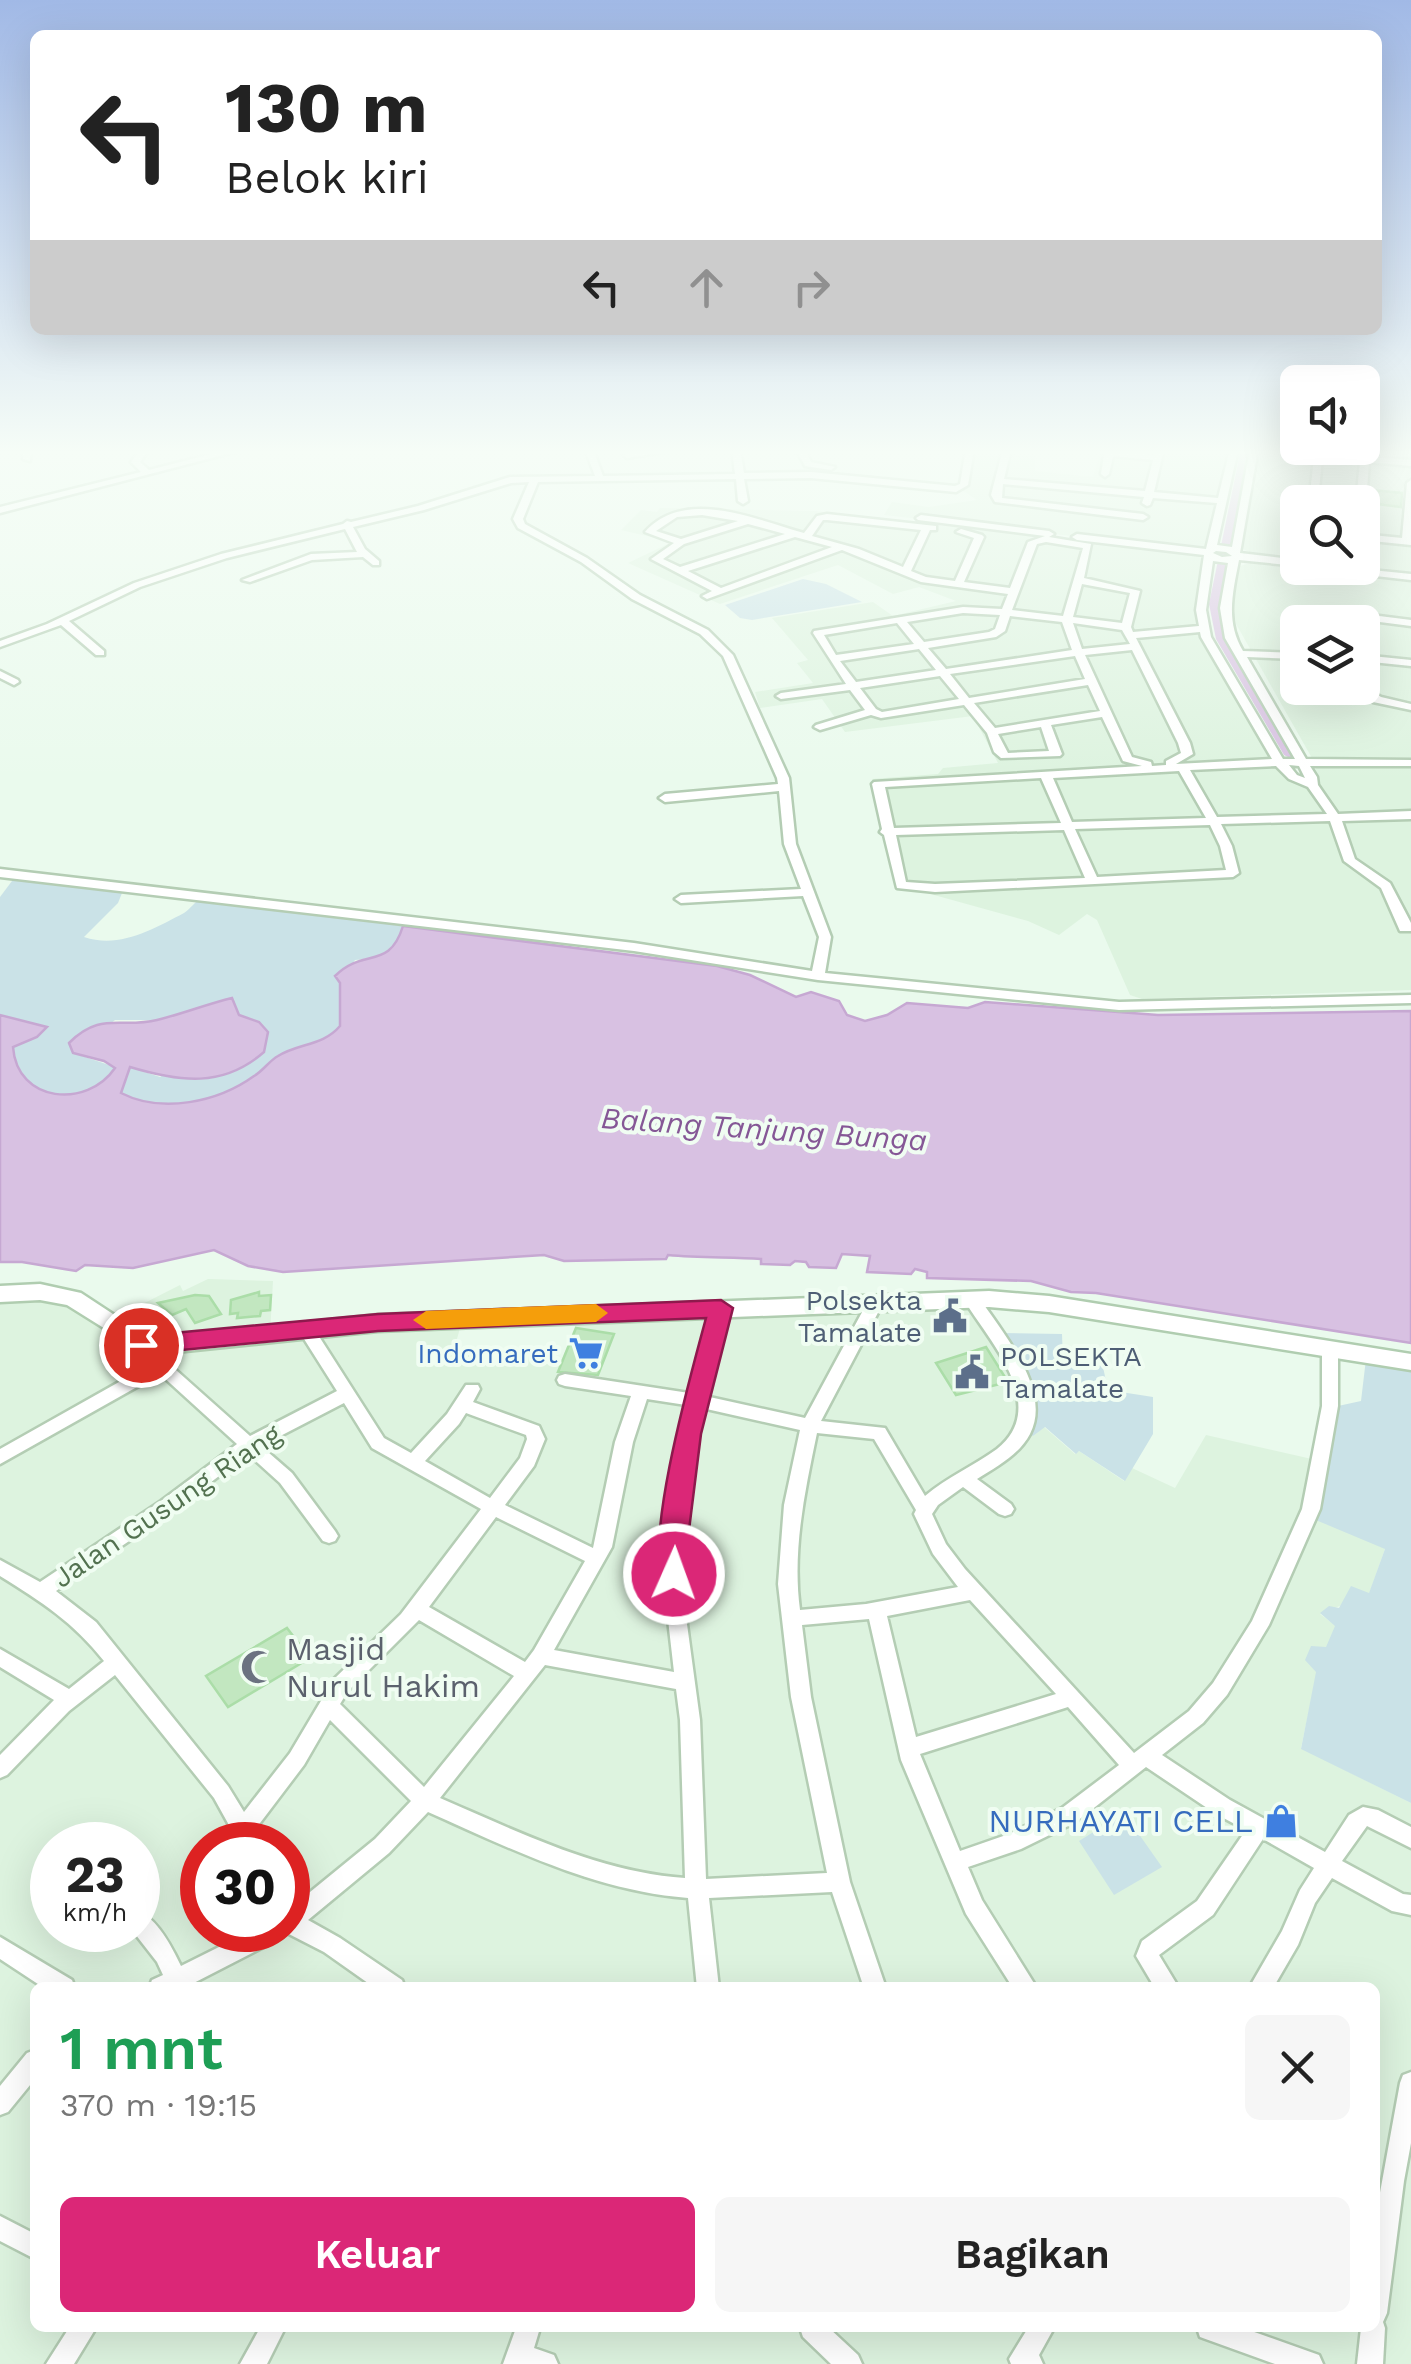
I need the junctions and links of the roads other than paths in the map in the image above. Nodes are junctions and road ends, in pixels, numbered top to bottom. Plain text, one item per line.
1 (222, 559) edge
2 (302, 559) edge
3 (371, 559) edge
4 (583, 559) edge
5 (659, 559) edge
6 (718, 559) edge
7 (807, 559) edge
8 (875, 559) edge
9 (910, 559) edge
10 (968, 559) edge
11 (1027, 559) edge
12 (1084, 559) edge
13 (1210, 559) edge
14 (1233, 559) edge
15 (376, 563) dead end
16 (680, 572) junction
17 (905, 573) junction
18 (1380, 573) edge
19 (1411, 577) edge
20 (247, 580) dead end
21 (1079, 580) junction
22 (958, 585) junction
23 (720, 591) junction
24 (1015, 592) junction
25 (707, 596) dead end
26 (1006, 612) junction
27 (1067, 619) junction
28 (63, 620) junction
29 (900, 620) junction
30 (1380, 621) edge
31 (1411, 623) edge
32 (1205, 633) junction
33 (1130, 636) junction
34 (0, 644) edge
35 (922, 646) junction
36 (1078, 652) junction
37 (100, 653) dead end
38 (1241, 657) junction
39 (1280, 657) edge
40 (834, 659) junction
41 (1380, 660) edge
42 (1411, 663) edge
43 (943, 673) junction
44 (0, 674) edge
45 (1092, 681) junction
46 (14, 682) dead end
47 (854, 686) junction
48 (781, 696) dead end
49 (1380, 701) edge
50 (969, 702) junction
51 (1411, 707) edge
52 (872, 711) junction
53 (1106, 713) junction
54 (1045, 723) junction
55 (820, 728) dead end
56 (992, 732) junction
57 (1279, 762) junction
58 (1301, 762) junction
59 (1411, 763) edge
60 (1183, 767) junction
61 (1046, 776) junction
62 (1312, 785) junction
63 (785, 786) junction
64 (666, 798) dead end
65 (1411, 815) edge
66 (1334, 816) junction
67 (1211, 820) junction
68 (1068, 826) junction
69 (886, 832) junction
70 (6, 874) edge
71 (1093, 881) junction
72 (0, 885) edge
73 (806, 892) junction
74 (680, 898) dead end
75 (1411, 928) edge
76 (818, 976) junction
77 (1411, 999) edge
78 (0, 1294) edge
79 (972, 1300) junction
80 (873, 1306) junction
81 (721, 1308) junction
82 (307, 1331) junction
83 (148, 1347) junction
84 (1330, 1352) junction
85 (1411, 1362) edge
86 (161, 1366) junction
87 (565, 1380) dead end
88 (641, 1392) junction
89 (346, 1394) junction
90 (695, 1400) junction
91 (810, 1426) junction
92 (249, 1444) junction
93 (0, 1456) edge
94 (412, 1463) junction
95 (964, 1478) junction
96 (492, 1507) junction
97 (924, 1509) junction
98 (1005, 1509) dead end
99 (329, 1536) dead end
100 (598, 1559) junction
101 (0, 1567) edge
102 (41, 1591) junction
103 (971, 1592) junction
104 (416, 1609) junction
105 (876, 1611) junction
106 (793, 1618) junction
107 (542, 1656) junction
108 (0, 1657) edge
109 (117, 1662) junction
110 (528, 1674) junction
111 (686, 1682) junction
112 (1072, 1697) junction
113 (69, 1699) junction
114 (329, 1706) junction
115 (907, 1750) junction
116 (1141, 1762) junction
117 (0, 1768) edge
118 (425, 1801) junction
119 (237, 1822) edge
120 (257, 1822) edge
121 (1260, 1826) junction
122 (1411, 1838) edge
123 (955, 1862) junction
124 (1329, 1863) junction
125 (839, 1882) junction
126 (696, 1888) junction
127 (310, 1904) edge
128 (1411, 1906) edge
129 (310, 1934) edge
130 (0, 1947) edge
131 (160, 1949) edge
132 (231, 1952) edge
133 (55, 1982) edge
134 (168, 1982) edge
135 (172, 1982) edge
136 (385, 1982) edge
137 (707, 1982) edge
138 (873, 1982) edge
139 (1022, 1982) edge
140 (1164, 1982) edge
141 (1263, 1982) edge
142 (30, 2066) edge
143 (1411, 2082) edge
144 (0, 2104) edge
145 (0, 2228) edge
146 (30, 2244) edge
147 (1380, 2274) edge
148 (81, 2332) edge
149 (271, 2332) edge
150 (527, 2332) edge
151 (816, 2332) edge
152 (1040, 2332) edge
153 (1219, 2332) edge
154 (1374, 2332) edge
155 (517, 2360) edge
156 (1024, 2362) edge
157 (59, 2364) edge
158 (253, 2364) edge
159 (545, 2364) edge
160 (850, 2364) edge
161 (1310, 2364) edge
162 (1370, 2364) edge

1 - 28 street
2 - 20 street
3 - 15 street
4 - 63 street
5 - 16 street
6 - 16 street
7 - 23 street
8 - 17 street
9 - 17 street
10 - 22 street
11 - 24 street
12 - 21 street
13 - 32 street
14 - 38 street
16 - 23 street
17 - 22 street
18 - 19 street
21 - 27 street
21 - 33 street
22 - 24 street
23 - 25 street
24 - 26 street
26 - 27 street
26 - 29 street
26 - 35 street
27 - 33 street
27 - 36 street
28 - 34 street
28 - 37 street
29 - 35 street
29 - 40 street
30 - 31 street
32 - 33 street
32 - 57 street
33 - 36 street
33 - 53 street
35 - 40 street
35 - 43 street
36 - 43 street
36 - 45 street
38 - 39 street
38 - 58 street
40 - 47 street
41 - 42 street
43 - 47 street
43 - 50 street
44 - 46 street
45 - 50 street
45 - 53 street
47 - 48 street
47 - 52 street
49 - 51 street
50 - 52 street
50 - 56 street
52 - 55 street
53 - 54 street
54 - 56 street
54 - 56 street
57 - 58 street
57 - 60 street
57 - 62 street
58 - 59 street
58 - 62 street
60 - 61 street
60 - 67 street
61 - 68 street
61 - 69 street
62 - 66 street
63 - 64 street
63 - 73 street
65 - 66 street
66 - 67 street
66 - 75 street
67 - 68 street
67 - 71 street
68 - 69 street
68 - 71 street
69 - 71 street
70 - 72 street
70 - 76 street
73 - 74 street
73 - 76 street
76 - 77 street
78 - 83 street
79 - 80 street
79 - 84 street
79 - 95 street
80 - 81 street
80 - 91 street
81 - 82 street
81 - 90 street
82 - 83 street
82 - 89 street
83 - 86 street
84 - 85 street
84 - 116 street
86 - 92 street
86 - 93 street
87 - 88 street
88 - 90 street
88 - 100 street
89 - 92 street, Jalan Gusung Riang
89 - 94 street
90 - 91 street
90 - 111 street
91 - 97 street
91 - 106 street
92 - 99 street
92 - 102 street, Jalan Gusung Riang
94 - 96 street
94 - 96 street
95 - 97 street
95 - 98 street
96 - 100 street
96 - 104 street
97 - 103 street
100 - 107 street
101 - 102 street
102 - 109 street
103 - 105 street
103 - 112 street
104 - 110 street
104 - 114 street
105 - 106 street
105 - 115 street
106 - 125 street
107 - 110 street
107 - 111 street
108 - 113 street
109 - 113 street
109 - 119 street
110 - 118 street
111 - 126 street
112 - 115 street
112 - 116 street
113 - 117 street
114 - 118 street
114 - 120 street
115 - 123 street
116 - 121 street
116 - 123 street
118 - 126 street
118 - 127 street
121 - 124 street
121 - 140 street
122 - 124 street
123 - 139 street
124 - 128 street
124 - 141 street
125 - 126 street
125 - 138 street
126 - 137 street
129 - 136 street
130 - 133 street
131 - 134 street
132 - 135 street
142 - 144 street
143 - 147 street
145 - 146 street
148 - 157 street
149 - 158 street
150 - 155 street
151 - 160 street
152 - 156 street
153 - 161 street
154 - 162 street
155 - 159 street

